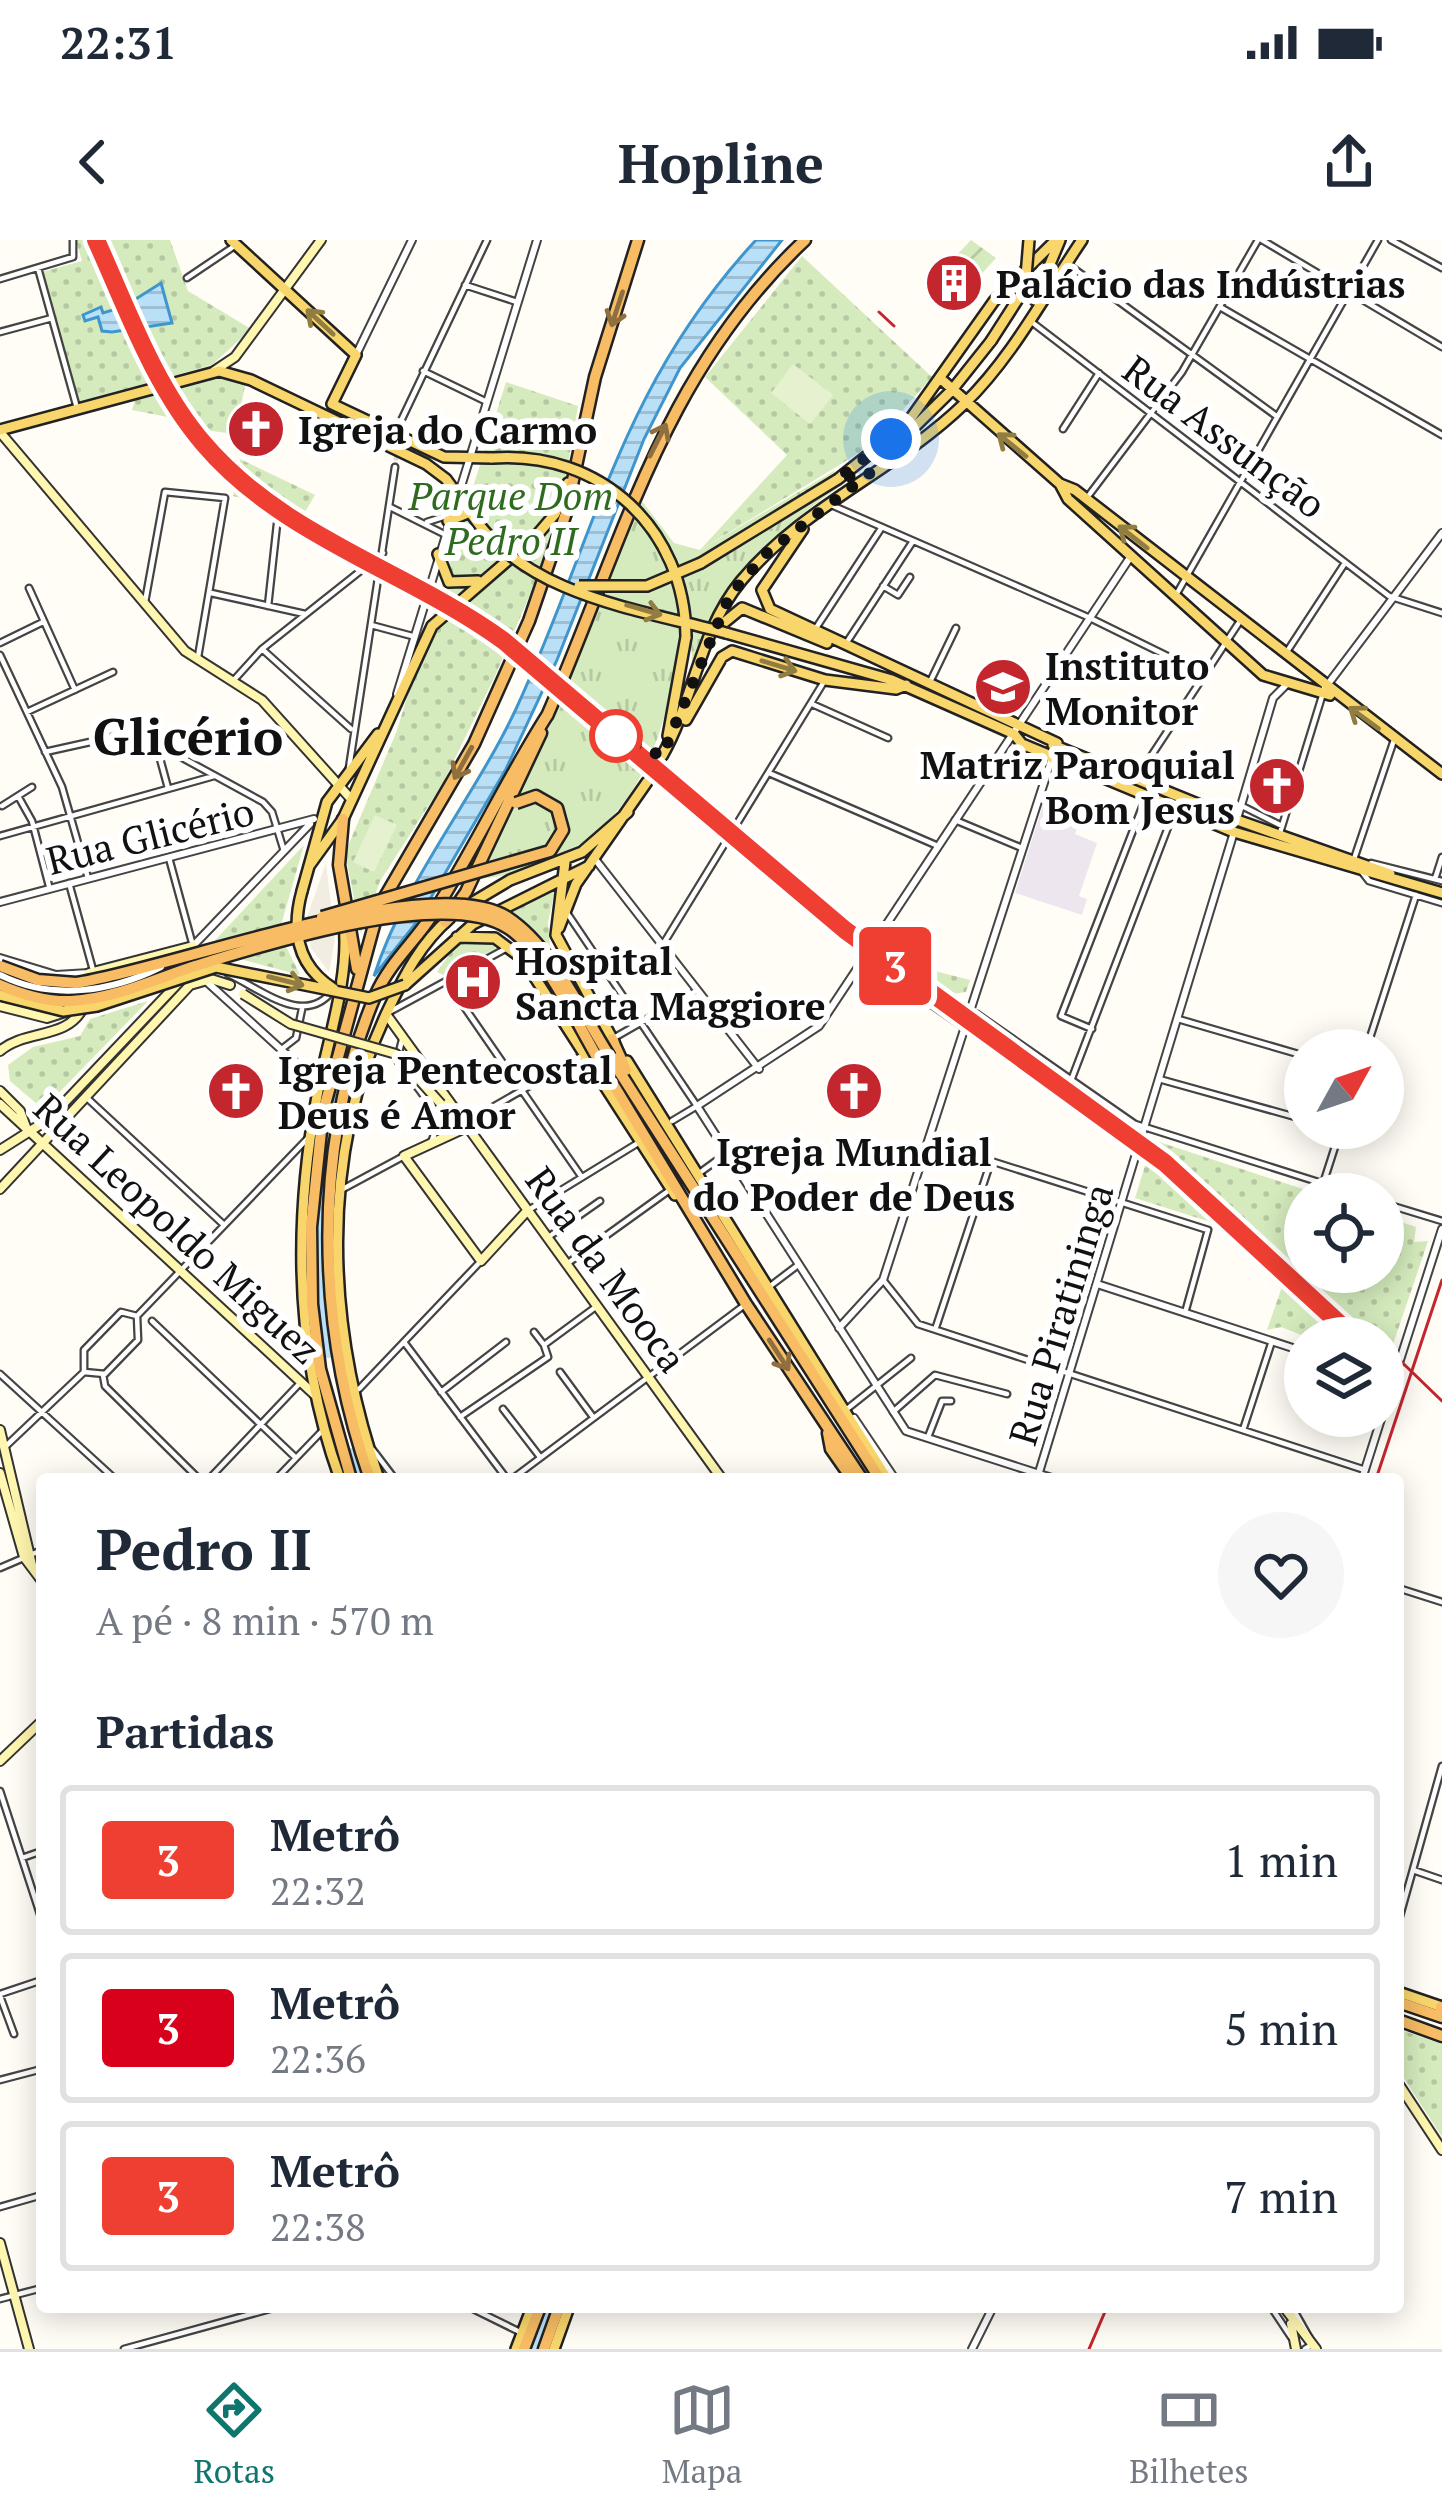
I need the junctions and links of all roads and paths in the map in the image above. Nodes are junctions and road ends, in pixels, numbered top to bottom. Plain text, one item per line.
1 (73, 240) edge
2 (321, 240) edge
3 (412, 240) edge
4 (487, 240) edge
5 (537, 240) edge
6 (638, 240) edge
7 (805, 240) edge
8 (1029, 240) edge
9 (1058, 240) edge
10 (1082, 240) edge
11 (1260, 240) edge
12 (1378, 240) edge
13 (1391, 240) edge
14 (234, 242) edge
15 (1066, 263) junction
16 (38, 268) junction
17 (1442, 268) edge
18 (187, 278) dead end
19 (0, 279) edge
20 (465, 284) junction
21 (285, 290) junction
22 (1348, 292) junction
23 (518, 302) junction
24 (1220, 307) junction
25 (52, 318) junction
26 (1029, 318) junction
27 (0, 332) edge
28 (1442, 347) edge
29 (356, 355) junction
30 (1192, 355) junction
31 (1310, 359) junction
32 (214, 370) junction
33 (423, 371) junction
34 (1099, 373) junction
35 (940, 379) junction
36 (952, 391) junction
37 (487, 403) junction
38 (924, 403) junction
39 (332, 404) junction
40 (965, 404) junction
41 (303, 405) junction
42 (77, 408) junction
43 (1152, 414) junction
44 (1277, 416) junction
45 (400, 423) tunnel mouth
46 (1063, 429) dead end
47 (0, 431) edge
48 (1442, 435) edge
49 (903, 440) junction
50 (577, 455) junction
51 (470, 461) junction
52 (394, 467) tunnel mouth
53 (870, 473) junction
54 (838, 478) junction
55 (1240, 481) junction
56 (1060, 484) junction
57 (458, 494) junction
58 (1086, 499) junction
59 (829, 504) junction
60 (390, 507) junction
61 (471, 513) junction
62 (812, 517) junction
63 (427, 522) junction
64 (277, 524) dead end
65 (447, 524) junction
66 (882, 527) junction
67 (1442, 533) edge
68 (913, 541) junction
69 (383, 554) junction
70 (438, 554) junction
71 (1131, 556) junction
72 (1346, 561) junction
73 (910, 577) dead end
74 (1185, 578) junction
75 (483, 580) junction
76 (562, 585) junction
77 (883, 586) junction
78 (29, 587) dead end
79 (209, 593) junction
80 (1175, 596) junction
81 (1389, 596) junction
82 (145, 602) junction
83 (762, 605) junction
84 (268, 606) junction
85 (1442, 613) edge
86 (304, 614) junction
87 (1090, 618) junction
88 (1241, 620) junction
89 (44, 622) junction
90 (371, 625) junction
91 (956, 628) dead end
92 (814, 631) junction
93 (413, 636) junction
94 (708, 638) junction
95 (0, 643) edge
96 (1227, 643) junction
97 (844, 645) junction
98 (262, 649) junction
99 (1286, 653) junction
100 (0, 655) edge
101 (197, 663) junction
102 (113, 672) dead end
103 (1206, 675) junction
104 (826, 680) junction
105 (892, 680) junction
106 (232, 682) junction
107 (929, 684) junction
108 (1287, 684) junction
109 (906, 685) junction
110 (75, 689) junction
111 (1328, 692) junction
112 (397, 694) junction
113 (812, 704) junction
114 (26, 712) junction
115 (548, 714) junction
116 (382, 730) junction
117 (1017, 730) junction
118 (353, 732) junction
119 (675, 734) junction
120 (888, 738) dead end
121 (1394, 740) junction
122 (156, 744) junction
123 (1055, 749) junction
124 (45, 752) junction
125 (349, 768) junction
126 (769, 773) junction
127 (1442, 774) edge
128 (214, 776) junction
129 (1132, 778) junction
130 (339, 781) junction
131 (646, 782) tunnel mouth
132 (32, 787) dead end
133 (168, 788) junction
134 (1149, 792) junction
135 (18, 796) junction
136 (352, 800) junction
137 (327, 802) junction
138 (1240, 805) junction
139 (2, 806) edge
140 (1175, 809) junction
141 (504, 812) junction
142 (628, 812) junction
143 (71, 816) junction
144 (343, 818) junction
145 (314, 819) junction
146 (954, 820) junction
147 (1237, 820) junction
148 (34, 827) junction
149 (277, 830) junction
150 (1280, 831) junction
151 (1234, 832) junction
152 (0, 836) edge
153 (938, 846) junction
154 (1022, 848) junction
155 (284, 850) junction
156 (1442, 857) edge
157 (169, 858) junction
158 (565, 862) junction
159 (592, 863) junction
160 (1360, 865) junction
161 (309, 867) junction
162 (88, 878) junction
163 (510, 880) junction
164 (1438, 880) edge
165 (560, 881) junction
166 (69, 883) junction
167 (50, 889) junction
168 (1419, 891) junction
169 (342, 892) junction
170 (466, 892) junction
171 (1442, 893) edge
172 (0, 902) edge
173 (1442, 902) edge
174 (564, 908) junction
175 (429, 920) junction
176 (445, 922) junction
177 (454, 939) junction
178 (558, 940) junction
179 (193, 946) junction
180 (509, 946) junction
181 (662, 946) junction
182 (221, 947) junction
183 (200, 957) junction
184 (863, 957) junction
185 (175, 960) junction
186 (0, 962) edge
187 (92, 971) junction
188 (0, 975) edge
189 (184, 978) junction
190 (203, 979) junction
191 (339, 980) junction
192 (448, 982) junction
193 (358, 984) junction
194 (0, 985) edge
195 (230, 985) junction
196 (697, 990) junction
197 (344, 994) junction
198 (0, 995) edge
199 (931, 1005) junction
200 (0, 1006) edge
201 (302, 1009) junction
202 (970, 1010) junction
203 (386, 1014) junction
204 (1177, 1019) junction
205 (17, 1021) junction
206 (986, 1021) junction
207 (640, 1022) junction
208 (964, 1028) junction
209 (1092, 1029) junction
210 (1373, 1029) edge
211 (403, 1036) junction
212 (612, 1039) junction
213 (14, 1040) junction
214 (278, 1046) junction
215 (1284, 1050) edge
216 (0, 1051) edge
217 (585, 1054) junction
218 (606, 1061) junction
219 (759, 1069) junction
220 (1072, 1078) junction
221 (1159, 1079) junction
222 (319, 1084) junction
223 (522, 1090) junction
224 (0, 1091) edge
225 (85, 1096) junction
226 (0, 1104) edge
227 (442, 1106) junction
228 (697, 1106) junction
229 (1284, 1114) edge
230 (653, 1121) junction
231 (672, 1121) dead end
232 (467, 1125) junction
233 (1146, 1127) junction
234 (26, 1128) junction
235 (309, 1137) junction
236 (437, 1138) junction
237 (928, 1141) junction
238 (638, 1142) junction
239 (42, 1143) junction
240 (0, 1150) edge
241 (728, 1153) junction
242 (404, 1156) junction
243 (991, 1161) junction
244 (1289, 1173) edge
245 (698, 1174) junction
246 (581, 1176) junction
247 (0, 1189) edge
248 (670, 1189) junction
249 (340, 1191) junction
250 (600, 1201) dead end
251 (1121, 1203) junction
252 (527, 1211) junction
253 (1404, 1211) edge
254 (694, 1221) junction
255 (224, 1225) junction
256 (1442, 1225) edge
257 (548, 1238) junction
258 (481, 1261) junction
259 (567, 1264) junction
260 (799, 1264) junction
261 (180, 1270) junction
262 (884, 1280) junction
263 (1097, 1284) junction
264 (769, 1287) junction
265 (746, 1304) junction
266 (597, 1306) junction
267 (1185, 1313) junction
268 (137, 1316) junction
269 (152, 1321) dead end
270 (839, 1328) junction
271 (935, 1328) junction
272 (534, 1332) dead end
273 (1273, 1341) junction
274 (404, 1342) junction
275 (506, 1342) dead end
276 (544, 1345) junction
277 (1284, 1345) edge
278 (1404, 1347) edge
279 (912, 1359) dead end
280 (84, 1372) junction
281 (560, 1372) dead end
282 (1070, 1373) junction
283 (0, 1374) edge
284 (103, 1375) junction
285 (648, 1377) junction
286 (301, 1382) junction
287 (801, 1389) junction
288 (879, 1389) junction
289 (442, 1392) junction
290 (355, 1394) junction
291 (1006, 1394) dead end
292 (316, 1396) junction
293 (827, 1396) junction
294 (951, 1401) dead end
295 (503, 1409) dead end
296 (893, 1412) junction
297 (44, 1414) junction
298 (847, 1415) junction
299 (460, 1417) junction
300 (593, 1417) junction
301 (260, 1424) junction
302 (324, 1429) junction
303 (0, 1430) edge
304 (828, 1430) junction
305 (1243, 1430) junction
306 (1375, 1437) edge
307 (928, 1439) junction
308 (368, 1443) junction
309 (2, 1446) edge
310 (540, 1457) junction
311 (296, 1458) junction
312 (215, 1472) edge
313 (0, 1473) edge
314 (108, 1473) edge
315 (193, 1473) edge
316 (282, 1473) edge
317 (338, 1473) edge
318 (349, 1473) edge
319 (368, 1473) edge
320 (377, 1473) edge
321 (390, 1473) edge
322 (505, 1473) edge
323 (518, 1473) edge
324 (718, 1473) edge
325 (847, 1473) edge
326 (858, 1473) edge
327 (884, 1473) edge
328 (884, 1473) edge
329 (1029, 1473) edge
330 (1039, 1473) edge
331 (1360, 1473) edge
332 (1363, 1473) edge
333 (36, 1554) edge
334 (29, 1559) junction
335 (0, 1568) edge
336 (36, 1571) edge
337 (1404, 1590) edge
338 (1442, 1602) edge
339 (36, 1727) edge
340 (0, 1761) edge
341 (1442, 1766) edge
342 (0, 1791) edge
343 (36, 1853) edge
344 (22, 1858) junction
345 (1413, 1870) junction
346 (1442, 1880) edge
347 (36, 1902) edge
348 (1404, 1902) edge
349 (36, 1982) edge
350 (0, 1995) edge
351 (1404, 1995) edge
352 (1404, 2004) edge
353 (1442, 2007) edge
354 (1442, 2018) edge
355 (1404, 2022) edge
356 (14, 2034) dead end
357 (1442, 2036) edge
358 (36, 2071) edge
359 (0, 2080) edge
360 (1404, 2092) edge
361 (1442, 2150) edge
362 (36, 2198) edge
363 (0, 2206) edge
364 (0, 2243) edge
365 (36, 2290) edge
366 (14, 2295) junction
367 (0, 2299) edge
368 (255, 2313) edge
369 (481, 2313) edge
370 (533, 2313) edge
371 (534, 2313) edge
372 (557, 2313) edge
373 (566, 2313) edge
374 (990, 2313) edge
375 (1275, 2313) edge
376 (1288, 2313) edge
377 (1289, 2313) edge
378 (522, 2333) junction
379 (1304, 2348) edge
380 (29, 2349) edge
381 (124, 2349) edge
382 (520, 2349) edge
383 (544, 2349) edge
384 (554, 2349) edge
385 (972, 2349) edge

1 - 16 street
2 - 21 main road
3 - 29 street
4 - 20 street
5 - 23 street
6 -> 50 highway
115 -> 7 highway
8 - 36 main road, bridge
9 - 26 main road
9 - 35 main road
10 - 15 main road
11 - 22 street
11 - 24 street
12 - 22 street
13 - 17 street
14 - 18 street
14 - 21 main road
15 - 26 main road
15 - 30 street
16 - 19 street
16 - 25 street
20 - 23 street
20 - 33 street
29 -> 21 main road
21 - 32 main road
22 - 28 street
22 - 31 street
23 - 37 street
24 - 30 street
24 - 31 street
25 - 27 street
25 - 42 street
26 - 34 street, Rua Assunção
26 - 40 main road
29 - 39 main road
30 - 43 street
30 - 44 street
31 - 44 street
31 - 48 street
32 - 41 main road
32 - 42 main road
33 - 37 street
33 - 45 street
34 - 43 street, Rua Assunção
34 - 46 street
35 - 36 main road
35 - 38 main road
36 - 40 main road
36 - 49 main road
37 - 51 street
38 - 49 main road
38 - 54 main road
39 - 41 main road
39 - 51 main road
40 - 53 main road
56 -> 40 main road
41 - 57 main road
42 - 47 main road
43 - 55 street, Rua Assunção
43 - 58 street
44 - 55 street
47 - 82 main road
49 - 53 main road
50 - 75 main road
50 -> 193 highway
51 - 57 street
51 - 119 main road, bridge
52 - 60 street
53 - 54 main road
53 - 59 main road
54 - 76 main road, bridge
55 - 72 street, Rua Assunção
55 - 74 street
56 - 58 main road
56 - 71 main road
57 - 61 main road
57 - 65 street
74 -> 58 main road
59 - 62 main road
59 - 66 street
60 - 63 street
60 - 69 street
61 - 65 main road
61 - 76 main road, bridge
62 - 83 main road
62 - 94 main road
63 - 65 street
63 - 65 street
64 - 84 street
65 - 70 street
66 - 68 street
66 - 92 street
67 - 81 street
68 - 77 street
68 - 87 street
69 - 86 street
69 - 90 street
70 - 75 main road
70 - 93 street
71 - 80 main road
71 - 87 street
72 - 81 street, Rua Assunção
72 - 99 street
73 - 77 street
74 - 80 street
74 - 88 main road
75 - 112 main road
76 -> 105 main road, bridge
77 - 97 street
78 - 89 street
79 - 82 street
79 - 84 street
79 - 101 street
80 - 96 main road
81 - 85 street
81 - 111 street
82 - 101 main road
83 - 92 main road
83 - 94 main road
83 - 105 main road
84 - 86 street
86 - 98 street
87 - 103 street
87 - 117 street
88 - 96 street
88 - 99 main road
89 - 95 street
89 - 110 street
90 - 93 street
90 - 118 street
91 - 107 street
92 - 97 main road
93 - 112 street
94 - 119 main road
96 - 103 street
96 - 108 main road
97 - 107 main road
98 - 106 street
98 - 118 street
99 - 111 main road
100 - 114 street
101 - 106 main road
102 - 110 street
103 - 129 street
104 - 109 main road
104 - 113 street
119 -> 104 main road
105 - 109 main road
106 - 130 main road
107 - 117 main road
108 - 111 main road
108 - 138 street, Rua Piratininga
109 - 117 main road
110 - 114 street
121 -> 111 main road
111 - 150 street
112 - 116 main road
113 - 120 street
113 - 126 street
114 - 124 street
115 - 141 highway
115 - 175 highway
116 - 125 main road
116 - 136 main road
117 - 123 main road
117 - 123 main road
117 - 146 street
118 - 125 street
121 - 127 main road
121 - 160 street
122 - 124 street
122 - 128 street
122 - 133 street
123 - 129 main road
123 - 134 main road
123 - 154 street
124 - 143 street
125 - 130 main road
126 - 153 street
126 - 181 street
128 - 133 street
128 - 149 street
129 - 134 main road
130 - 136 main road
130 - 137 main road
131 - 142 main road
132 - 135 street
133 - 143 street
134 - 140 main road
134 - 147 main road
134 - 209 street
135 - 139 street
135 - 148 street
136 - 144 main road
137 - 145 street
137 - 161 main road
138 - 147 street, Rua Piratininga
138 - 150 street
140 - 151 main road
140 - 209 street
141 - 170 highway
141 - 182 highway, bridge
142 - 158 main road
142 - 159 main road
143 - 148 street
143 - 162 street
144 - 161 main road
144 - 169 highway
145 - 149 street, Rua Glicério
145 - 155 street
146 - 153 street
146 - 154 street
147 - 150 main road
147 - 151 street, Rua Piratininga
148 - 152 street
148 - 167 street
149 - 155 street
149 - 157 street, Rua Glicério
150 - 160 main road
151 - 160 main road
151 - 204 street, Rua Piratininga
153 - 184 street
154 - 202 street
155 - 179 street
156 - 164 street
157 - 162 street, Rua Glicério
157 - 179 street
158 - 163 main road
158 - 165 main road
159 - 165 main road
159 - 174 main road
159 - 181 street
160 - 164 street
160 - 168 main road
160 - 168 street
161 - 197 main road, bridge
162 - 166 street, Rua Glicério
163 - 170 main road
163 - 176 main road
165 - 177 main road
165 - 178 main road
166 - 167 street, Rua Glicério
166 - 187 street
167 - 172 street, Rua Glicério
168 - 171 main road
168 - 173 street
168 - 210 street
169 - 191 main road
169 - 193 highway
170 - 175 highway
170 - 176 highway
174 - 178 main road
174 - 207 street
175 - 319 highway
176 - 203 main road
177 - 180 main road
177 - 197 main road, bridge
178 - 212 main road
179 - 183 main road
179 - 187 main road
180 - 192 street
180 - 217 main road
181 - 196 street
182 - 185 highway, bridge
182 - 218 highway, bridge
183 - 195 main road
183 - 201 street
184 - 199 street
184 - 219 street
185 - 186 highway, bridge
185 - 188 street, bridge
186 - 187 street
187 - 205 main road
187 - 213 main road
189 -> 197 main road, bridge
189 - 198 main road, bridge
189 - 234 main road
190 - 195 main road
190 - 214 street
190 - 225 main road
191 - 201 street
191 - 222 main road
192 - 203 street
192 - 223 street
193 - 318 highway
194 - 218 highway, bridge
195 - 227 main road, bridge
196 - 207 street
196 - 219 street
199 - 202 street
199 - 208 street
200 - 205 main road
201 - 214 street
202 - 206 street
202 - 208 street
203 - 211 main road, Rua da Mooca
203 - 249 main road
204 - 215 street
204 - 221 street, Rua Piratininga
205 - 213 main road
206 - 208 street
206 - 220 street
207 - 212 street
207 - 228 street
208 - 237 street
209 - 220 street
211 - 232 main road, Rua da Mooca
211 - 236 street, Rua da Mooca
212 - 230 highway
212 - 245 main road
213 - 216 main road
214 - 222 street
217 - 223 street
217 - 238 main road
218 - 230 highway
218 - 254 highway
219 - 228 street
220 - 233 street
221 - 229 street
221 - 233 street, Rua Piratininga
222 - 235 main road
223 - 232 street
223 - 246 street
224 - 234 main road
225 - 239 main road
225 - 255 street
226 - 234 main road, Rua Leopoldo Miguez
227 - 232 main road
227 - 236 main road
228 - 231 street
228 - 241 street
230 - 293 highway
232 - 236 main road
232 - 252 main road, Rua da Mooca
233 - 244 street
233 - 251 street, Rua Piratininga
234 - 239 main road, Rua Leopoldo Miguez
234 - 240 main road
235 - 255 street
235 - 292 main road
236 - 242 main road
237 - 243 street
237 - 262 street
238 - 246 street
238 - 248 main road
239 - 247 main road
239 - 261 main road, Rua Leopoldo Miguez
241 - 245 street
241 - 260 street
242 - 249 street
242 - 258 main road
243 - 251 street
243 - 271 street
245 - 264 main road
246 - 252 street
248 - 254 main road
248 - 259 street
249 - 290 main road
250 - 257 street
251 - 263 street, Rua Piratininga
251 - 267 street
252 - 257 main road, Rua da Mooca
252 - 258 main road
253 - 256 street
254 - 265 highway
255 - 261 street
256 - 278 street
257 - 259 main road, Rua da Mooca
258 - 274 street
259 - 266 main road, Rua da Mooca
260 - 264 street
260 - 270 street
261 - 268 street
261 - 286 main road, Rua Leopoldo Miguez
262 - 270 street
262 - 271 street
263 - 267 street
263 - 282 street, Rua Piratininga
264 - 298 main road
265 - 285 street
265 -> 287 highway
266 - 276 street
266 - 285 main road, Rua da Mooca
267 - 273 street
268 - 280 street
268 - 284 street
269 - 301 street
270 - 288 street
271 - 282 street
272 - 276 street
273 - 277 street
273 - 305 street
274 - 289 street
274 - 290 street
275 - 289 street
276 - 299 street
279 - 288 street
280 - 284 street
280 - 297 street
281 - 300 street
282 - 305 street
282 - 330 street, Rua Piratininga
283 - 297 street
284 - 315 street
285 - 300 street
285 - 324 main road, Rua da Mooca
286 - 292 main road, Rua Leopoldo Miguez
286 - 301 street
287 - 293 highway
287 - 304 highway
288 - 296 street
288 - 298 street
289 - 299 street
290 - 308 main road
291 - 296 street
292 - 302 main road
293 - 298 highway
294 - 307 street
295 - 310 street
296 - 307 street
297 - 309 street
297 - 314 street
298 - 327 main road
298 - 328 highway
299 - 322 street
300 - 310 street
301 - 311 street
301 - 312 street
302 - 311 street
302 - 317 main road
303 - 309 main road
304 - 325 highway
304 - 326 highway
305 - 331 street
306 - 332 street
307 - 329 street
308 - 320 main road
308 - 321 street
309 - 334 main road
310 - 323 street
311 - 316 street
313 - 334 main road
333 - 334 street
334 - 335 street
334 - 336 main road
337 - 338 street
339 - 340 main road
341 - 345 street
342 - 344 street
343 - 344 street
344 - 347 street
345 - 346 street
345 - 348 street
349 - 350 street
350 - 356 street
351 - 353 main road
352 - 354 highway
355 - 357 highway
358 - 359 street
360 - 361 main road
362 - 363 street
364 - 366 main road
365 - 366 street
366 - 367 street
366 - 380 main road
368 - 381 street
369 - 378 street
370 - 378 main road
371 - 382 highway
372 - 383 highway
373 - 384 main road
374 - 385 street
375 - 379 street
376 - 379 main road
377 - 379 main road
378 - 382 main road

